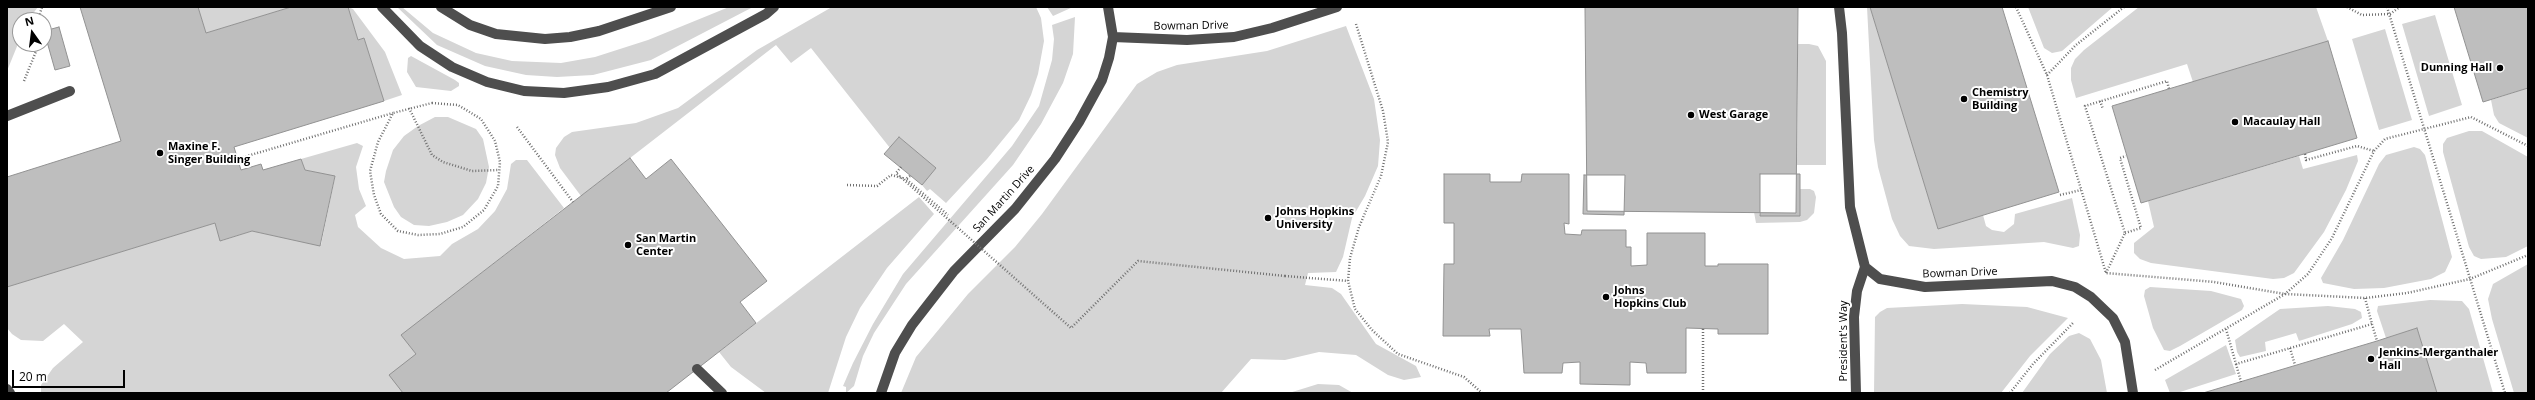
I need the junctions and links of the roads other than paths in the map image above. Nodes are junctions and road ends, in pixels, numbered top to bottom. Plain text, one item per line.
1 (382, 7) edge
2 (441, 7) edge
3 (671, 7) edge
4 (774, 7) edge
5 (1108, 7) edge
6 (1337, 7) edge
7 (1838, 7) edge
8 (1113, 37) junction
9 (70, 91) dead end
10 (9, 114) edge
11 (1865, 267) junction
12 (697, 368) dead end
13 (7, 389) edge
14 (10, 393) edge
15 (722, 393) edge
16 (881, 393) edge
17 (1856, 393) edge
18 (2133, 393) edge

1 - 4 street
2 - 3 street
5 - 8 street, San Martin Drive
6 - 8 street, Bowman Drive
7 - 11 street
8 - 16 street, San Martin Drive
9 - 10 street
11 - 17 street, President's Way
11 - 18 street, Bowman Drive
12 - 15 street
13 - 14 street

